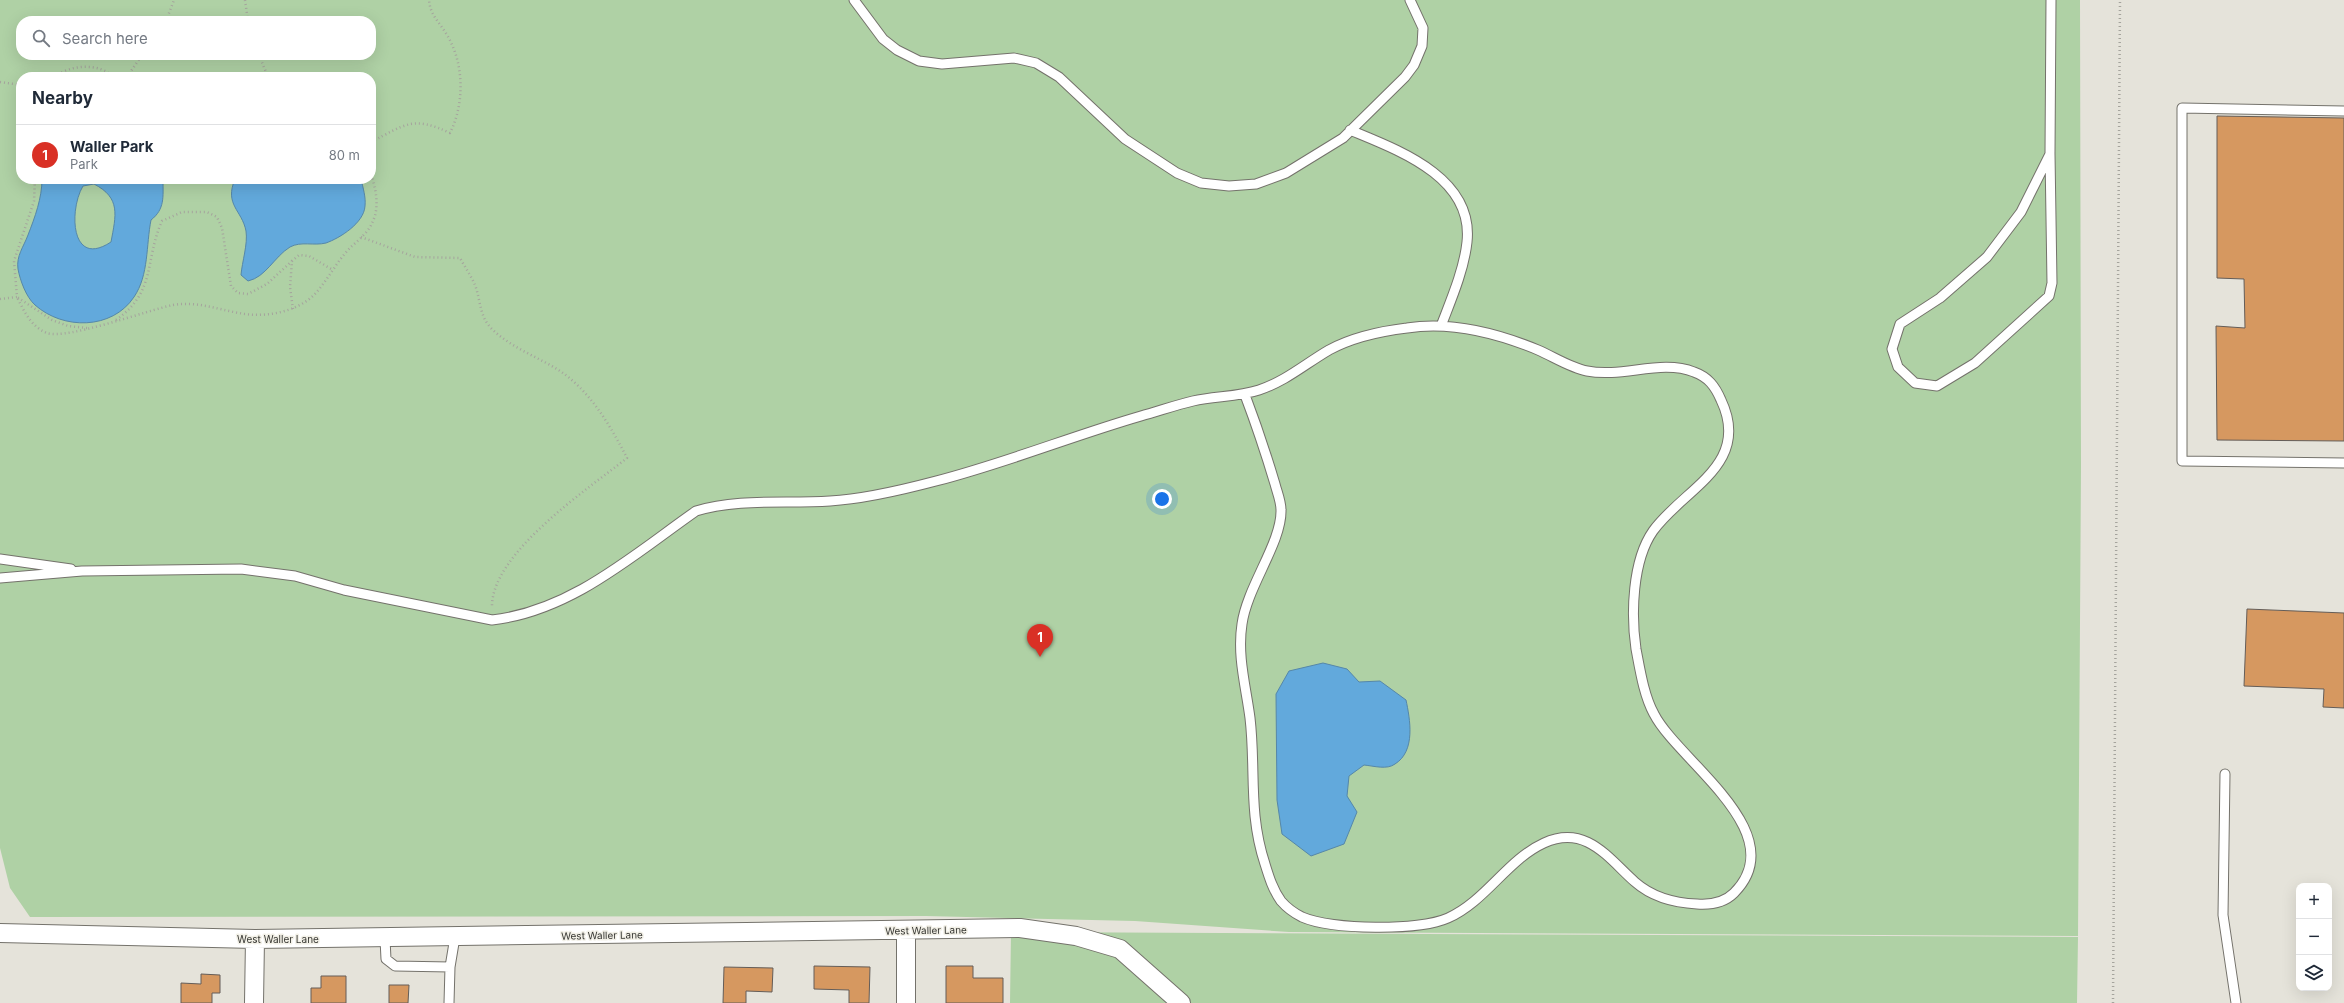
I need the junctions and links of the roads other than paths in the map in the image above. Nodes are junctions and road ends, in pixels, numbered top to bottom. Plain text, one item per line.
1 (854, 0) edge
2 (1410, 0) edge
3 (2051, 0) edge
4 (2344, 111) edge
5 (1350, 130) junction
6 (2050, 154) junction
7 (1440, 326) junction
8 (1245, 394) junction
9 (2344, 463) edge
10 (0, 559) edge
11 (82, 571) junction
12 (0, 578) edge
13 (2225, 774) dead end
14 (906, 931) junction
15 (0, 933) edge
16 (455, 937) junction
17 (255, 939) junction
18 (385, 939) junction
19 (450, 967) junction
20 (254, 1003) edge
21 (449, 1003) edge
22 (906, 1003) edge
23 (1181, 1003) edge
24 (2236, 1003) edge

1 - 5 lane
2 - 5 lane
3 - 6 lane
4 - 9 lane
5 - 7 lane
6 - 6 lane
7 - 8 lane
7 - 8 lane
8 - 11 lane
10 - 11 lane
11 - 12 lane
13 - 24 lane
14 - 16 street, West Waller Lane
14 - 22 street
14 - 23 street, West Waller Lane
15 - 17 street, West Waller Lane
16 - 18 street, West Waller Lane
16 - 19 lane
17 - 18 street, West Waller Lane
17 - 20 street
18 - 19 lane
19 - 21 lane

